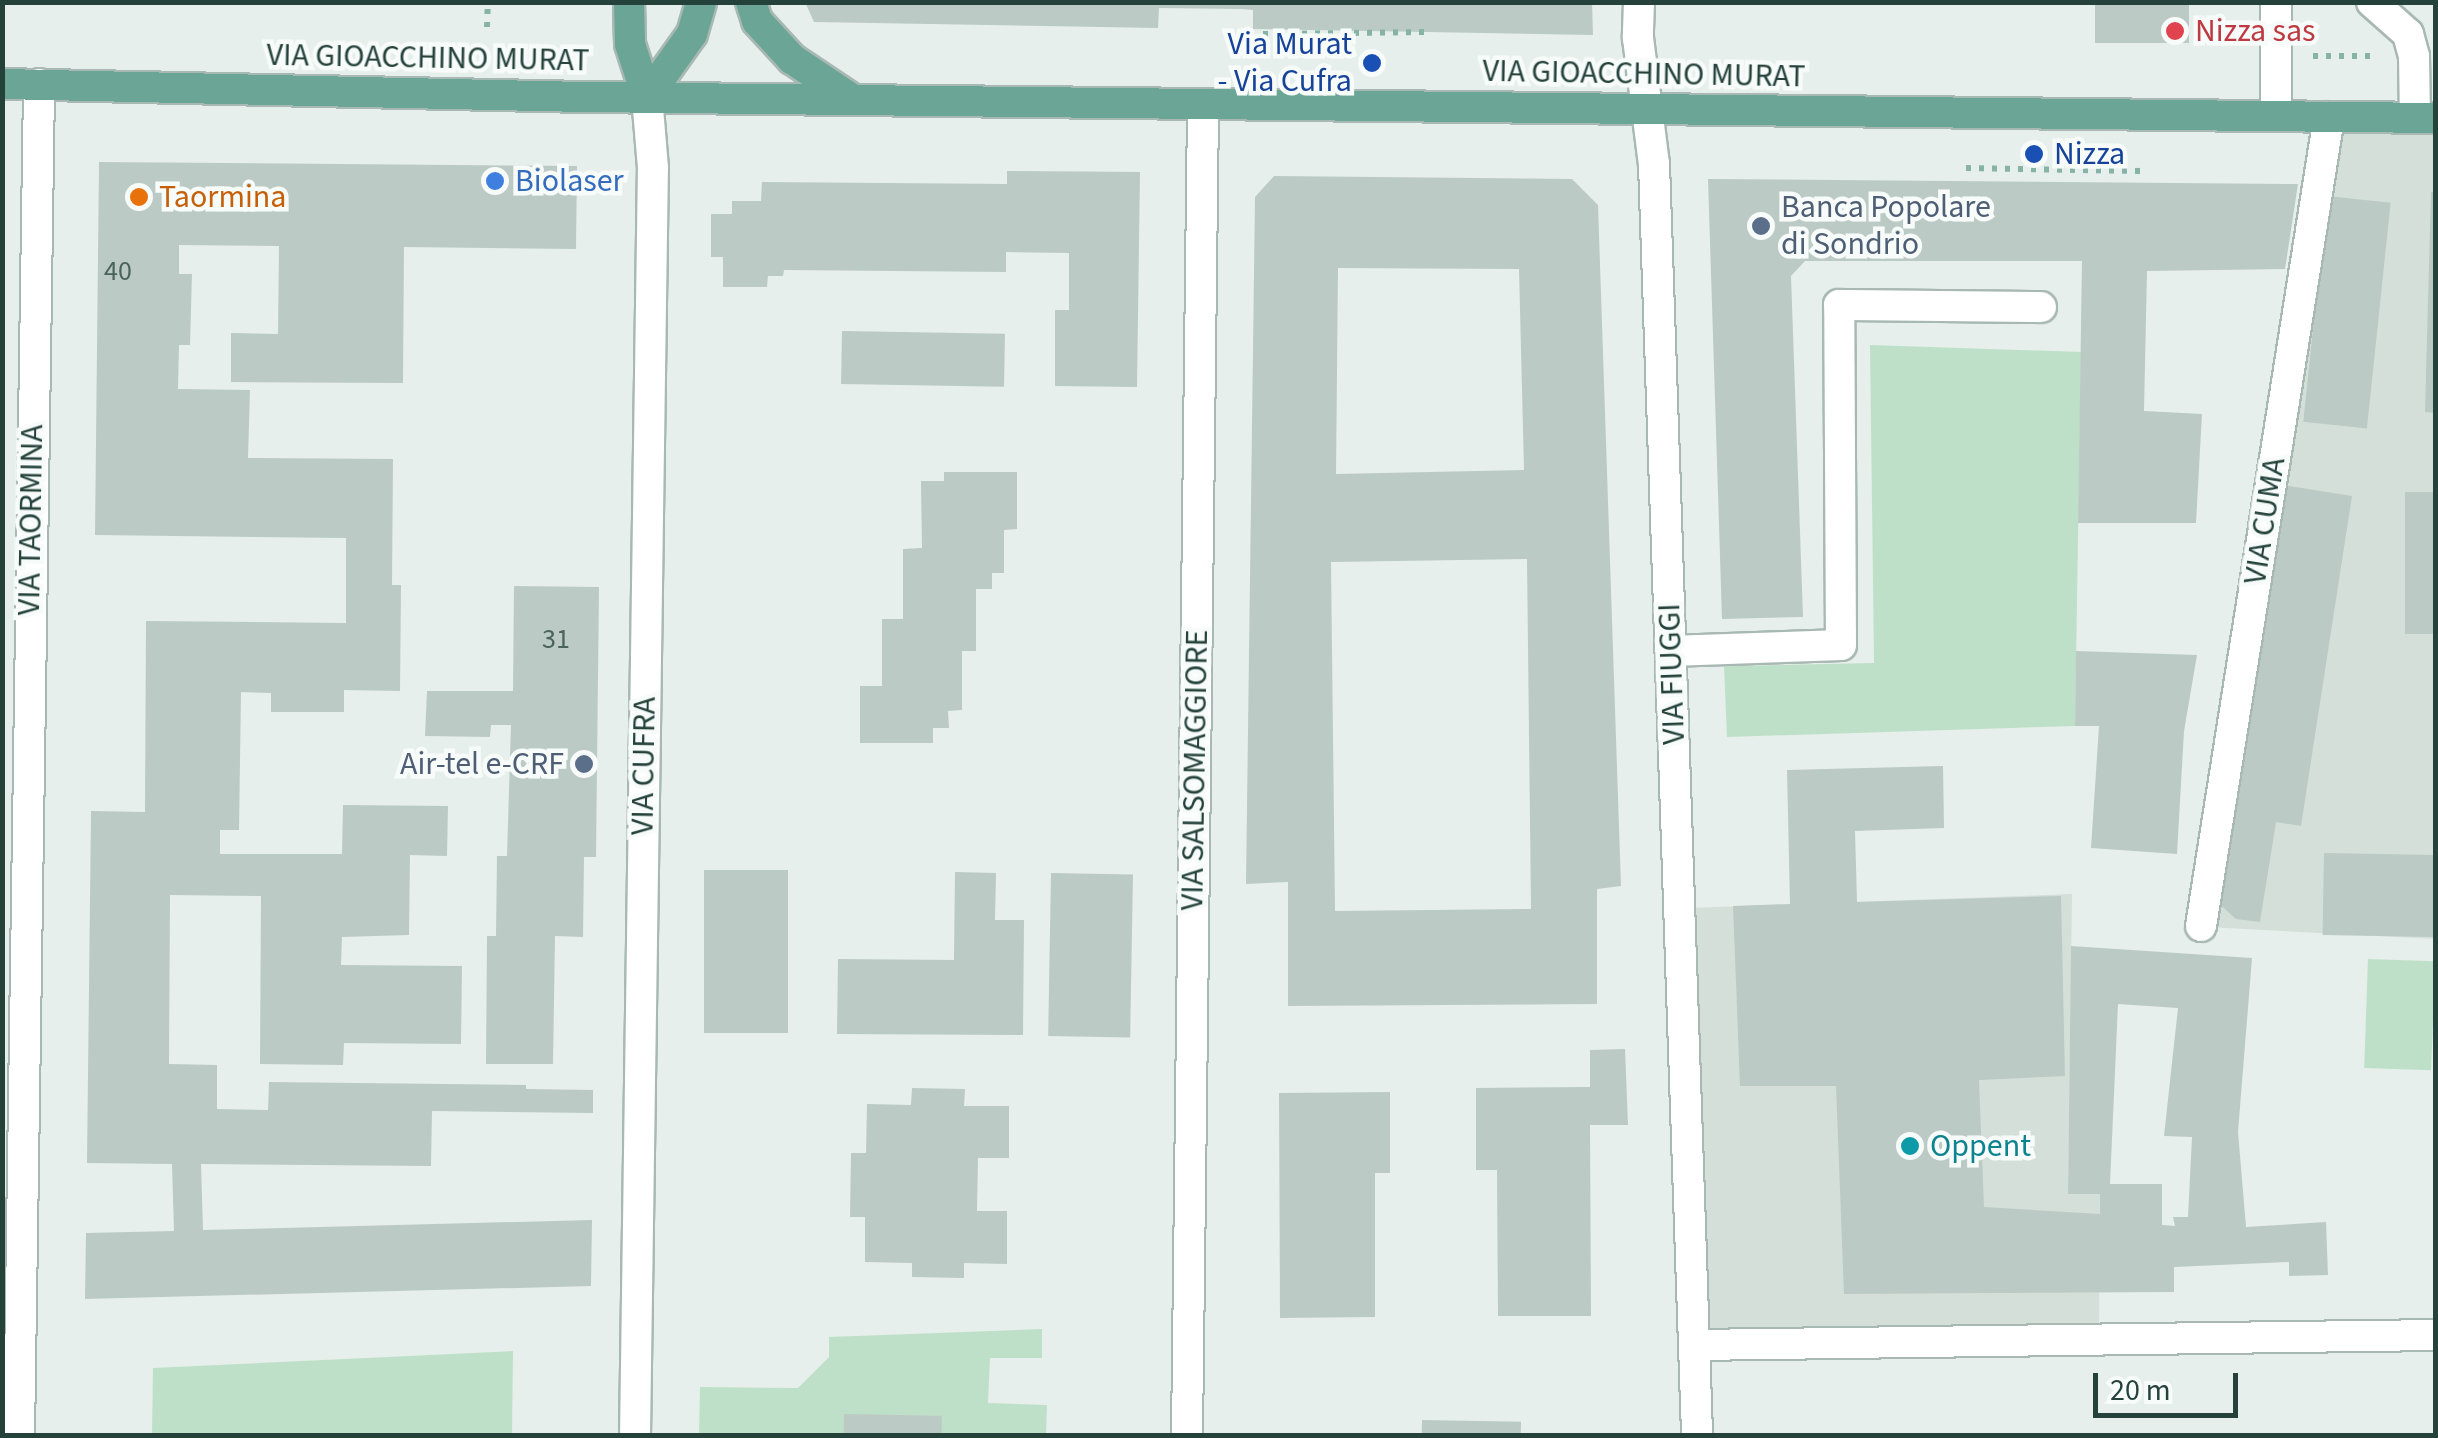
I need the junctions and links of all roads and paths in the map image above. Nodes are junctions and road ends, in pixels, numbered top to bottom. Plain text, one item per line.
1 (488, 2) edge
2 (629, 2) edge
3 (701, 2) edge
4 (751, 2) edge
5 (1638, 2) edge
6 (2276, 2) edge
7 (2372, 2) edge
8 (487, 27) dead end
9 (1426, 32) dead end
10 (1263, 34) dead end
11 (2303, 56) dead end
12 (2377, 56) dead end
13 (2, 84) edge
14 (39, 84) junction
15 (648, 97) junction
16 (852, 100) junction
17 (1203, 104) junction
18 (1648, 109) junction
19 (2276, 116) junction
20 (2329, 116) junction
21 (2425, 118) edge
22 (1966, 168) dead end
23 (2141, 171) dead end
24 (2041, 306) dead end
25 (17, 475) edge
26 (1671, 651) junction
27 (2201, 926) dead end
28 (2436, 1335) edge
29 (1694, 1346) junction
30 (19, 1436) edge
31 (635, 1436) edge
32 (1187, 1436) edge
33 (1697, 1436) edge

1 - 8 path
2 - 15 main road
3 - 15 main road
4 - 16 main road
5 - 18 street, VIA FIUGGI
6 - 19 street
7 - 21 street
9 - 10 path
11 - 12 path
13 - 14 main road, VIA GIOACCHINO MURAT
14 - 15 main road, VIA GIOACCHINO MURAT
14 - 25 street, VIA TAORMINA
15 - 16 main road, VIA GIOACCHINO MURAT
15 - 31 street, VIA CUFRA
16 - 17 main road, VIA GIOACCHINO MURAT
17 - 18 main road, VIA GIOACCHINO MURAT
17 - 32 street, VIA SALSOMAGGIORE
18 - 19 main road, VIA GIOACCHINO MURAT
18 - 26 street, VIA FIUGGI
19 - 20 main road, VIA GIOACCHINO MURAT
20 - 21 main road, VIA GIOACCHINO MURAT
20 - 27 street, VIA CUMA
22 - 23 path
24 - 26 street
25 - 30 street, VIA TAORMINA
26 - 29 street, VIA FIUGGI
28 - 29 street
29 - 33 street, VIA FIUGGI

